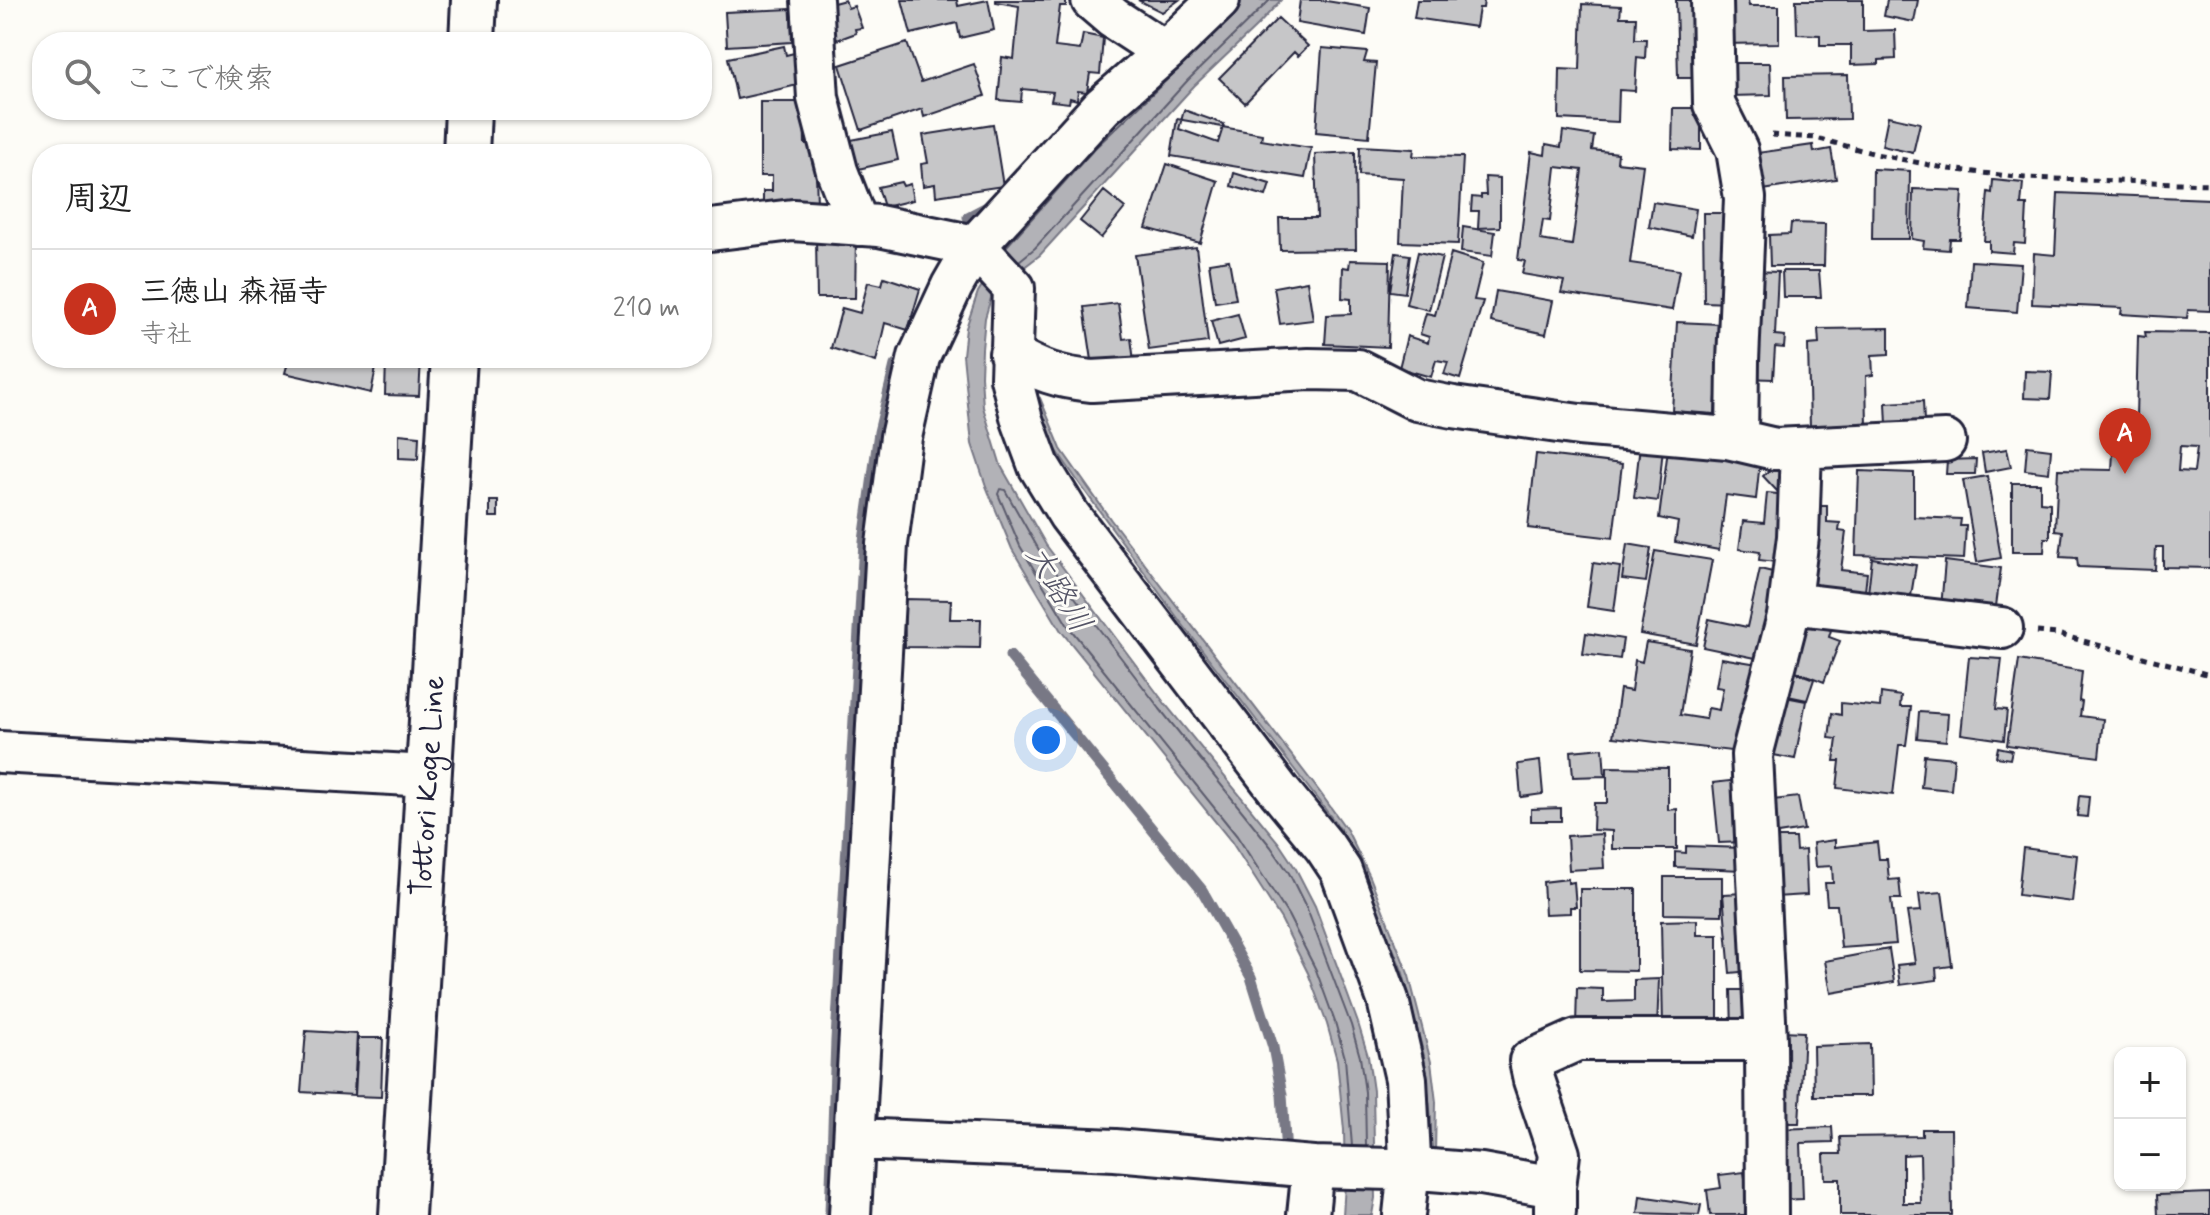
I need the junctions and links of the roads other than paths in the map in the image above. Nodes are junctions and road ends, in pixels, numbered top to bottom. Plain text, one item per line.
1 (474, 0) edge
2 (812, 0) edge
3 (1092, 0) edge
4 (1219, 0) edge
5 (1712, 0) edge
6 (472, 32) edge
7 (1165, 52) junction
8 (468, 120) edge
9 (466, 144) edge
10 (858, 225) junction
11 (712, 230) edge
12 (979, 252) junction
13 (1010, 354) junction
14 (453, 368) edge
15 (1737, 440) junction
16 (1945, 441) dead end
17 (1801, 448) junction
18 (1790, 603) junction
19 (2002, 628) road end
20 (0, 752) edge
21 (428, 776) junction
22 (1766, 1040) junction
23 (855, 1139) junction
24 (1315, 1166) junction
25 (1408, 1169) junction
26 (1555, 1201) edge
27 (402, 1215) edge
28 (850, 1215) edge
29 (1308, 1215) edge
30 (1404, 1215) edge
31 (1767, 1215) edge

1 - 6 main road
2 - 10 street
3 - 7 street
4 - 7 street
5 - 15 street
7 - 12 street
8 - 9 main road
10 - 11 street
10 - 12 street
12 - 13 street
12 - 23 street
13 - 15 street
13 - 25 street
14 - 21 main road, Tottori Koge Line
15 - 17 street
16 - 17 street
17 - 18 street
18 - 19 street
18 - 22 street
20 - 21 street
21 - 27 main road, Tottori Koge Line
22 - 26 street
22 - 31 street
23 - 24 street
23 - 28 street
24 - 25 street
24 - 29 street
25 - 26 street
25 - 30 street

